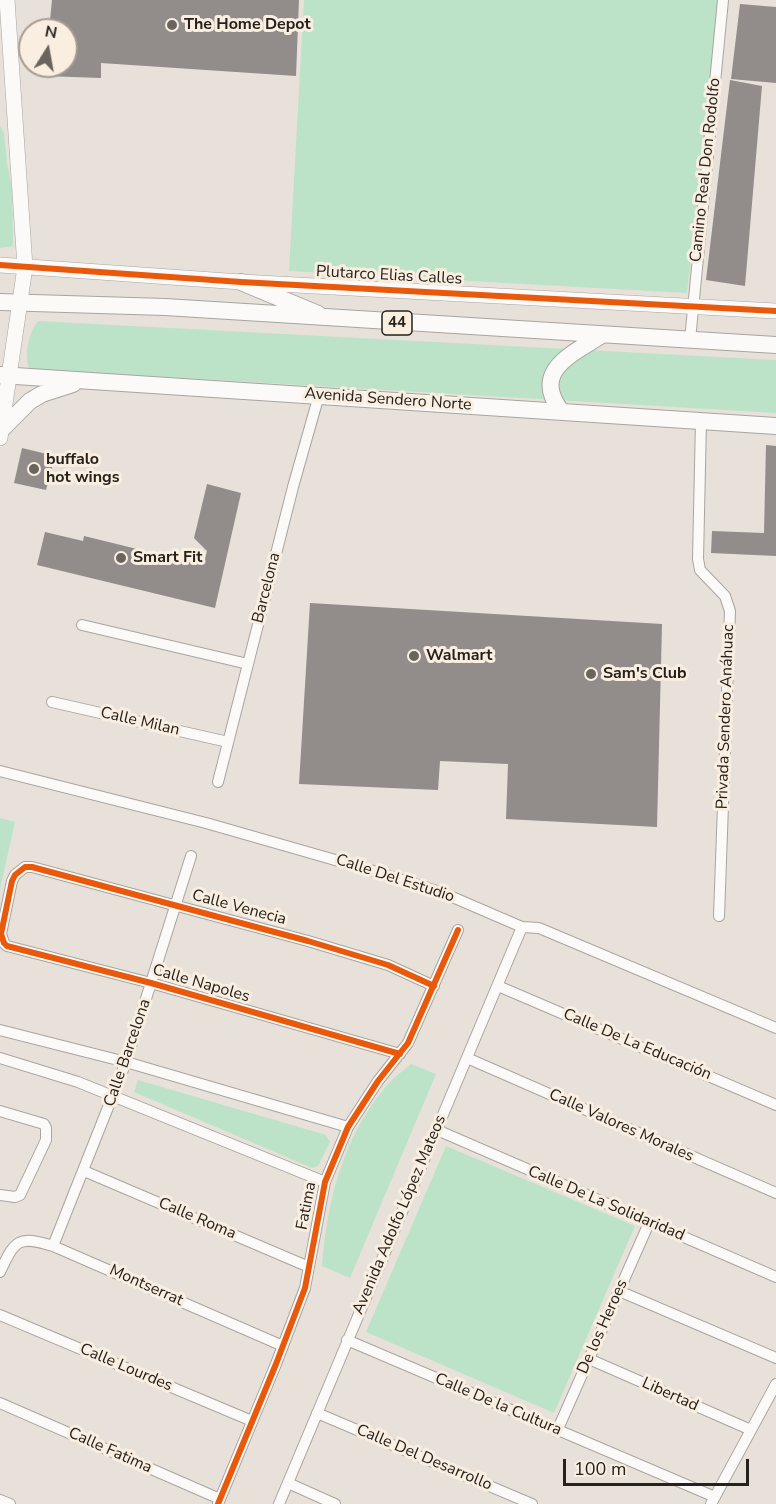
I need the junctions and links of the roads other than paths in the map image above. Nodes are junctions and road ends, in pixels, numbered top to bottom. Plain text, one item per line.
1 (7, 0) edge
2 (723, 0) edge
3 (0, 120) edge
4 (16, 122) junction
5 (0, 265) edge
6 (25, 267) junction
7 (241, 282) junction
8 (0, 302) edge
9 (18, 303) junction
10 (693, 307) junction
11 (776, 311) edge
12 (330, 319) junction
13 (602, 335) junction
14 (690, 340) junction
15 (776, 345) edge
16 (5, 375) edge
17 (80, 381) junction
18 (319, 395) junction
19 (561, 411) junction
20 (701, 420) junction
21 (776, 426) edge
22 (1, 431) edge
23 (82, 625) dead end
24 (248, 664) junction
25 (52, 702) dead end
26 (228, 742) junction
27 (0, 771) edge
28 (218, 782) dead end
29 (191, 856) dead end
30 (176, 904) junction
31 (719, 916) dead end
32 (522, 927) junction
33 (458, 930) dead end
34 (1, 934) edge
35 (151, 983) junction
36 (434, 986) junction
37 (498, 986) junction
38 (776, 1028) edge
39 (0, 1030) edge
40 (400, 1054) junction
41 (0, 1058) edge
42 (467, 1058) junction
43 (126, 1062) junction
44 (114, 1096) junction
45 (776, 1105) edge
46 (0, 1111) edge
47 (348, 1127) junction
48 (437, 1130) junction
49 (84, 1171) junction
50 (325, 1182) junction
51 (776, 1193) edge
52 (0, 1195) edge
53 (650, 1223) junction
54 (53, 1246) junction
55 (309, 1267) junction
56 (0, 1272) edge
57 (776, 1277) edge
58 (619, 1291) junction
59 (0, 1315) edge
60 (347, 1340) junction
61 (283, 1346) junction
62 (776, 1358) edge
63 (589, 1359) junction
64 (776, 1384) edge
65 (0, 1403) edge
66 (317, 1413) junction
67 (252, 1421) junction
68 (751, 1430) junction
69 (557, 1431) junction
70 (288, 1484) junction
71 (0, 1500) edge
72 (713, 1500) edge
73 (219, 1501) edge
74 (10, 1504) edge
75 (279, 1504) edge
76 (335, 1504) edge
77 (532, 1504) edge

1 - 4 street
2 - 10 street, Camino Real Don Rodolfo
3 - 4 street
4 - 6 street
5 - 6 street, Plutarco Elias Calles
6 - 7 street, Plutarco Elias Calles
6 - 9 street
7 - 10 street, Plutarco Elias Calles
7 - 12 main road
8 - 9 main road, 44
9 - 12 main road, 44
9 - 16 street
10 - 11 street, Plutarco Elias Calles
10 - 14 street, Camino Real Don Rodolfo
12 - 13 main road, 44
13 - 14 main road, 44
13 - 19 main road
14 - 15 main road, 44
16 - 17 main road, Avenida Sendero Norte
16 - 22 street
17 - 18 main road, Avenida Sendero Norte
17 - 22 main road
18 - 19 main road, Avenida Sendero Norte
18 - 24 street, Barcelona
19 - 20 main road, Avenida Sendero Norte
20 - 21 main road, Avenida Sendero Norte
20 - 31 street, Privada Sendero Anáhuac
23 - 24 street
24 - 26 street, Barcelona
25 - 26 street, Calle Milan
26 - 28 street, Barcelona
27 - 32 street, Calle Del Estudio
29 - 30 street, Calle Barcelona
30 - 34 street, Calle Venecia
30 - 35 street, Calle Barcelona
30 - 36 street, Calle Venecia
32 - 37 street, Avenida Adolfo López Mateos
32 - 38 street, Calle Del Estudio
33 - 36 street, Fatima
34 - 35 street, Calle Napoles
35 - 40 street, Calle Napoles
35 - 43 street, Calle Barcelona
36 - 40 street, Fatima
37 - 42 street, Avenida Adolfo López Mateos
37 - 45 street, Calle De La Educación
39 - 43 street
40 - 47 street, Fatima
41 - 44 street
42 - 48 street, Avenida Adolfo López Mateos
42 - 51 street, Calle Valores Morales
43 - 44 street, Calle Barcelona
43 - 47 street
44 - 49 street, Calle Barcelona
44 - 50 street
46 - 52 street
47 - 50 street, Fatima
48 - 53 street, Calle De La Solidaridad
48 - 60 street, Avenida Adolfo López Mateos
49 - 54 street, Calle Barcelona
49 - 55 street, Calle Roma
50 - 55 street, Fatima
53 - 57 street, Calle De La Solidaridad
53 - 58 street, De los Heroes
54 - 56 street, Montserrat
54 - 61 street, Montserrat
55 - 61 street, Fatima
58 - 62 street
58 - 63 street, De los Heroes
59 - 67 street, Calle Lourdes
60 - 66 street, Avenida Adolfo López Mateos
60 - 69 street, Calle De la Cultura
61 - 67 street, Fatima
63 - 68 street, Libertad
63 - 69 street, De los Heroes
64 - 68 street
65 - 73 street, Calle Fatima
66 - 70 street, Avenida Adolfo López Mateos
66 - 77 street, Calle Del Desarrollo
67 - 73 street, Fatima
68 - 72 street
69 - 72 street, Calle De la Cultura
70 - 75 street, Avenida Adolfo López Mateos
70 - 76 street
71 - 74 street

